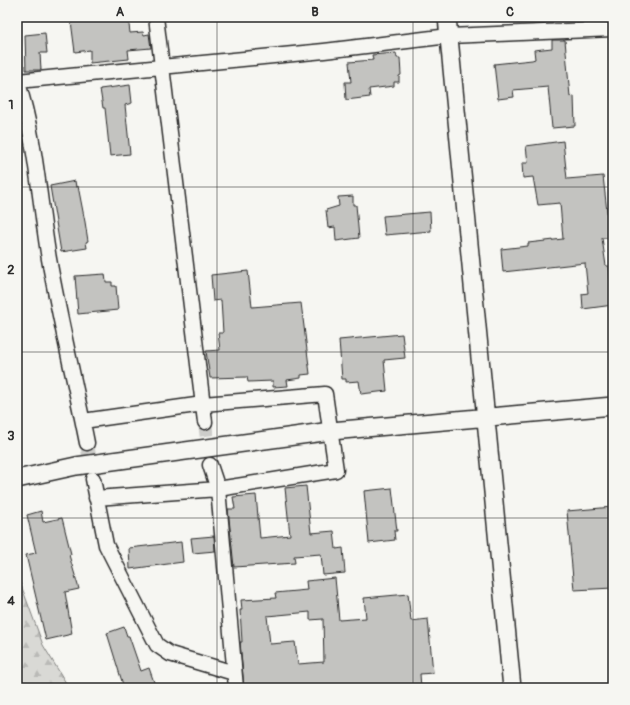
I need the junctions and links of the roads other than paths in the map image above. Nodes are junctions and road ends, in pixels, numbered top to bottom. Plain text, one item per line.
1 (156, 17) edge
2 (447, 17) edge
3 (613, 29) edge
4 (449, 36) junction
5 (162, 68) junction
6 (17, 80) edge
7 (203, 404) junction
8 (613, 406) edge
9 (487, 418) junction
10 (83, 421) junction
11 (205, 422) tunnel mouth
12 (331, 431) junction
13 (87, 443) tunnel mouth
14 (210, 465) tunnel mouth
15 (17, 479) edge
16 (93, 479) tunnel mouth
17 (218, 489) junction
18 (96, 498) junction
19 (234, 673) junction
20 (236, 688) edge
21 (512, 688) edge

1 - 5 street
2 - 4 street
3 - 4 street
4 - 5 street
4 - 9 street
5 - 6 street
5 - 7 street
6 - 10 street
7 - 10 street
7 - 11 street
7 - 12 street
8 - 9 street
9 - 12 street
9 - 21 street
10 - 13 street
12 - 15 street
12 - 17 street
14 - 17 street
16 - 18 street
17 - 18 street
17 - 19 street
18 - 19 street
19 - 20 street

